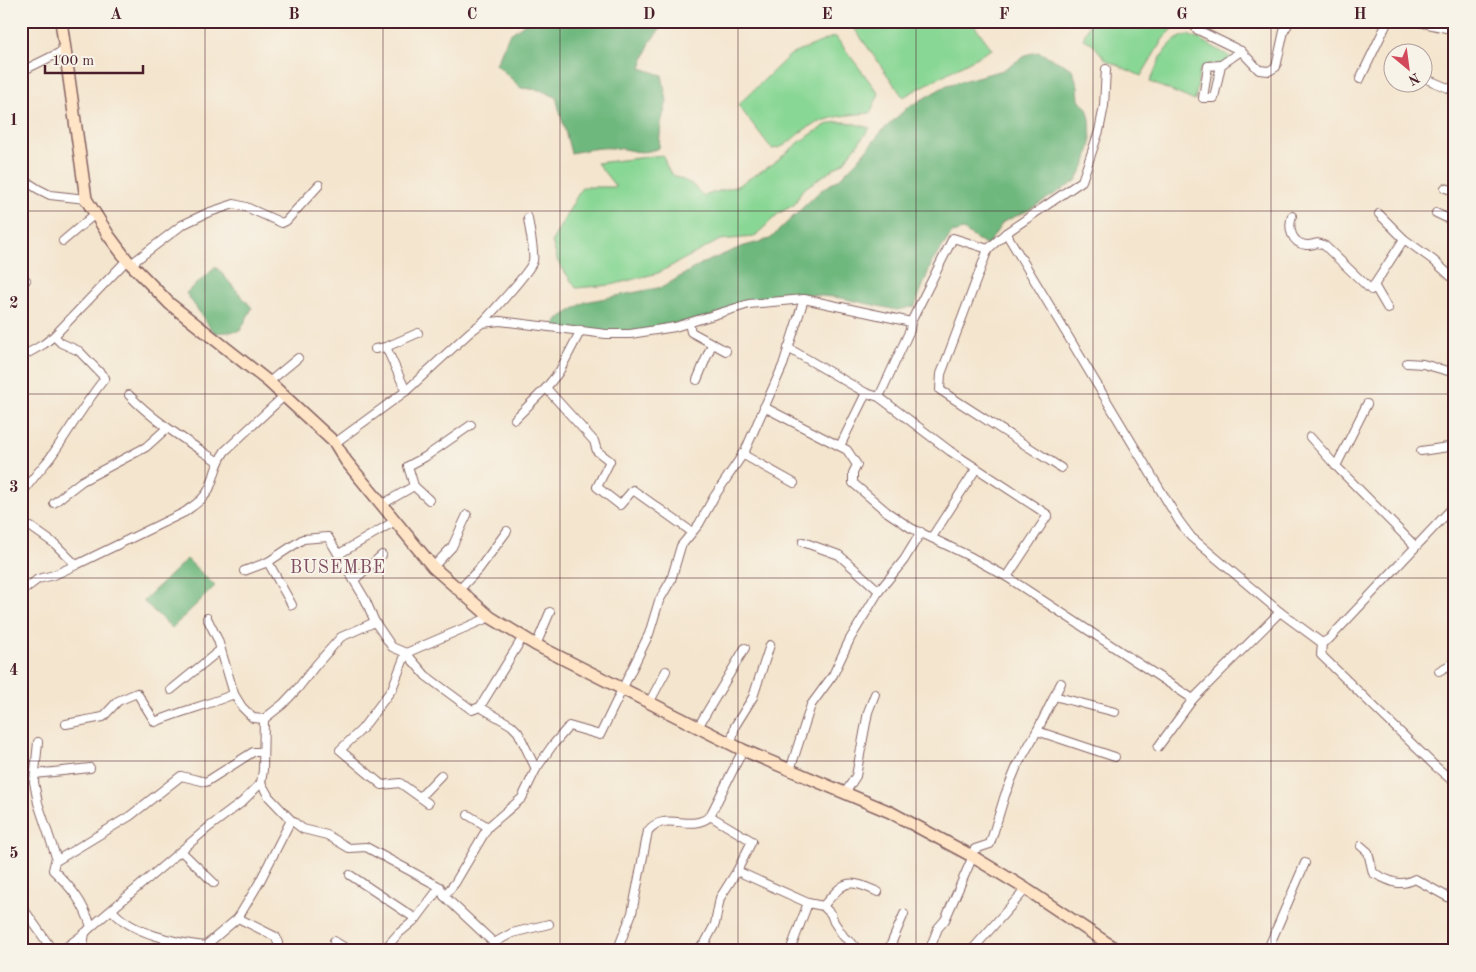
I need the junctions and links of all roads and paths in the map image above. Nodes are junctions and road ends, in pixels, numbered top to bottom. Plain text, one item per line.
1 (61, 21) edge
2 (1290, 21) edge
3 (1388, 21) edge
4 (1415, 21) edge
5 (1433, 23) edge
6 (1196, 28) dead end
7 (1455, 30) edge
8 (65, 50) junction
9 (1241, 51) junction
10 (1221, 65) dead end
11 (1106, 69) dead end
12 (22, 70) edge
13 (1360, 79) dead end
14 (1434, 82) edge
15 (1455, 91) edge
16 (21, 178) edge
17 (319, 185) dead end
18 (1445, 188) dead end
19 (1455, 191) edge
20 (86, 199) junction
21 (1436, 213) dead end
22 (95, 214) junction
23 (1379, 214) dead end
24 (1292, 216) dead end
25 (528, 218) dead end
26 (1455, 222) edge
27 (1006, 233) junction
28 (1404, 239) junction
29 (63, 241) dead end
30 (988, 249) junction
31 (129, 262) junction
32 (1455, 280) edge
33 (1374, 285) junction
34 (804, 299) junction
35 (1388, 309) dead end
36 (911, 322) junction
37 (482, 323) junction
38 (689, 323) junction
39 (581, 330) junction
40 (418, 333) dead end
41 (54, 336) junction
42 (712, 344) junction
43 (386, 347) junction
44 (788, 348) junction
45 (375, 349) dead end
46 (726, 351) dead end
47 (21, 357) edge
48 (298, 358) dead end
49 (1407, 363) dead end
50 (1455, 373) edge
51 (697, 380) dead end
52 (269, 382) junction
53 (546, 388) junction
54 (406, 391) junction
55 (866, 392) junction
56 (129, 395) dead end
57 (284, 396) junction
58 (879, 396) junction
59 (1367, 404) dead end
60 (764, 407) junction
61 (515, 419) dead end
62 (471, 425) dead end
63 (167, 428) junction
64 (1310, 437) dead end
65 (335, 443) junction
66 (840, 446) junction
67 (1455, 446) edge
68 (1421, 452) dead end
69 (742, 454) junction
70 (217, 461) junction
71 (1336, 466) junction
72 (1061, 468) dead end
73 (976, 469) junction
74 (794, 483) dead end
75 (414, 486) junction
76 (21, 494) edge
77 (429, 500) dead end
78 (54, 503) dead end
79 (381, 505) junction
80 (1455, 505) edge
81 (467, 515) dead end
82 (394, 521) junction
83 (31, 527) dead end
84 (508, 531) dead end
85 (692, 532) junction
86 (921, 532) junction
87 (932, 537) junction
88 (804, 542) dead end
89 (1415, 546) junction
90 (339, 554) junction
91 (382, 555) dead end
92 (268, 562) junction
93 (76, 565) junction
94 (433, 568) junction
95 (244, 570) dead end
96 (1006, 577) junction
97 (354, 580) junction
98 (458, 591) junction
99 (879, 591) junction
100 (21, 592) edge
101 (292, 605) dead end
102 (550, 612) dead end
103 (1280, 612) junction
104 (490, 617) junction
105 (207, 618) dead end
106 (375, 622) junction
107 (524, 637) junction
108 (1322, 643) junction
109 (536, 645) junction
110 (770, 645) dead end
111 (745, 648) dead end
112 (220, 650) junction
113 (406, 653) junction
114 (1455, 662) edge
115 (666, 671) dead end
116 (1439, 671) dead end
117 (1061, 683) dead end
118 (171, 690) dead end
119 (624, 690) junction
120 (234, 694) junction
121 (875, 694) dead end
122 (1054, 696) junction
123 (1193, 698) junction
124 (649, 703) junction
125 (480, 707) junction
126 (1115, 712) dead end
127 (264, 719) junction
128 (66, 724) dead end
129 (698, 727) junction
130 (1037, 732) junction
131 (38, 742) dead end
132 (731, 744) junction
133 (1158, 747) dead end
134 (743, 750) junction
135 (263, 752) junction
136 (1115, 756) dead end
137 (90, 768) dead end
138 (536, 769) junction
139 (790, 770) junction
140 (35, 774) junction
141 (441, 775) dead end
142 (261, 783) junction
143 (1455, 783) edge
144 (845, 794) junction
145 (420, 797) junction
146 (428, 803) dead end
147 (468, 815) dead end
148 (710, 816) junction
149 (291, 820) junction
150 (488, 827) junction
151 (1361, 846) dead end
152 (181, 851) junction
153 (972, 856) junction
154 (56, 861) junction
155 (1305, 863) dead end
156 (737, 871) junction
157 (350, 874) dead end
158 (214, 883) dead end
159 (440, 887) junction
160 (1026, 889) junction
161 (878, 892) dead end
162 (444, 896) junction
163 (1455, 902) edge
164 (808, 903) junction
165 (21, 905) edge
166 (823, 906) junction
167 (112, 910) junction
168 (904, 914) dead end
169 (238, 918) junction
170 (416, 919) junction
171 (549, 924) dead end
172 (91, 927) junction
173 (85, 933) junction
174 (334, 940) dead end
175 (493, 947) edge
176 (53, 951) edge
177 (61, 951) edge
178 (82, 951) edge
179 (277, 951) edge
180 (350, 951) edge
181 (383, 951) edge
182 (617, 951) edge
183 (695, 951) edge
184 (790, 951) edge
185 (861, 951) edge
186 (888, 951) edge
187 (929, 951) edge
188 (971, 951) edge
189 (1119, 951) edge
190 (1267, 951) edge

1 - 8 street
2 - 9 street
3 - 13 street
4 - 5 street
5 - 7 street
6 - 9 street
8 - 12 street
8 - 20 street
9 - 10 street
11 - 27 street
14 - 15 street
16 - 20 street
17 - 31 street
18 - 19 street
20 - 22 street
21 - 26 street
22 - 29 street
22 - 31 street
23 - 28 street
24 - 33 street
25 - 37 street
27 - 30 street
27 - 103 street
28 - 32 street
28 - 33 street
30 - 36 street
30 - 72 street
31 - 41 street
31 - 52 street
33 - 35 street
34 - 36 street
34 - 38 street
34 - 44 street
36 - 58 street
37 - 39 street
37 - 54 street
38 - 39 street
38 - 42 street
39 - 53 street
40 - 43 street
41 - 47 street
41 - 76 street
42 - 46 street
42 - 51 street
43 - 45 street
43 - 54 street
44 - 55 street
44 - 60 street
48 - 52 street
49 - 50 street
52 - 57 street
53 - 61 street
53 - 85 street
54 - 65 street
55 - 58 street
55 - 66 street
56 - 63 street
57 - 65 street
57 - 70 street
58 - 73 street
59 - 71 street
60 - 66 street
60 - 69 street
62 - 75 street
63 - 70 street
63 - 78 street
64 - 71 street
65 - 79 street
66 - 86 street
67 - 68 street
69 - 74 street
69 - 85 street
70 - 93 street
71 - 89 street
73 - 87 street
73 - 96 street
75 - 77 street
75 - 79 street
79 - 82 street
80 - 89 street
81 - 94 street
82 - 90 street
82 - 94 street
83 - 93 street
84 - 98 street
85 - 119 street
86 - 87 street
86 - 99 street
87 - 96 street
88 - 99 street
89 - 108 street
90 - 92 street
90 - 97 street
91 - 97 street
92 - 95 street
92 - 101 street
93 - 100 street
94 - 98 street
96 - 123 street
97 - 106 street
98 - 104 street
99 - 139 street
102 - 109 street
103 - 108 street
103 - 123 street
104 - 107 street
104 - 113 street
105 - 112 street
106 - 113 street
106 - 127 street
107 - 109 street
107 - 125 street
108 - 143 street
109 - 119 street
110 - 132 street
111 - 129 street
112 - 118 street
112 - 120 street
113 - 125 street
113 - 145 street
114 - 116 street
115 - 124 street
117 - 122 street
119 - 124 street
119 - 138 street
120 - 127 street
120 - 128 street
121 - 144 street
122 - 126 street
122 - 130 street
123 - 133 street
124 - 129 street
125 - 138 street
127 - 135 street
129 - 132 street
130 - 136 street
130 - 153 street
131 - 140 street
132 - 134 street
134 - 139 street
134 - 148 street
135 - 142 street
135 - 154 street
137 - 140 street
138 - 150 street
139 - 144 street
140 - 154 street
141 - 145 street
142 - 149 street
142 - 152 street
144 - 153 street
145 - 146 street
147 - 150 street
148 - 156 street
148 - 182 street
149 - 159 street
149 - 169 street
150 - 162 street
151 - 163 street
152 - 158 street
152 - 167 street
153 - 160 street
153 - 187 street
154 - 172 street
155 - 190 street
156 - 164 street
156 - 183 street
157 - 170 street
159 - 162 street
159 - 170 street
160 - 188 street
160 - 189 street
161 - 166 street
162 - 175 street
164 - 166 street
164 - 184 street
165 - 176 street
166 - 185 street
167 - 169 street
167 - 172 street
168 - 186 street
169 - 179 street
170 - 181 street
171 - 175 street
172 - 173 street
173 - 177 street
173 - 178 street
174 - 180 street

